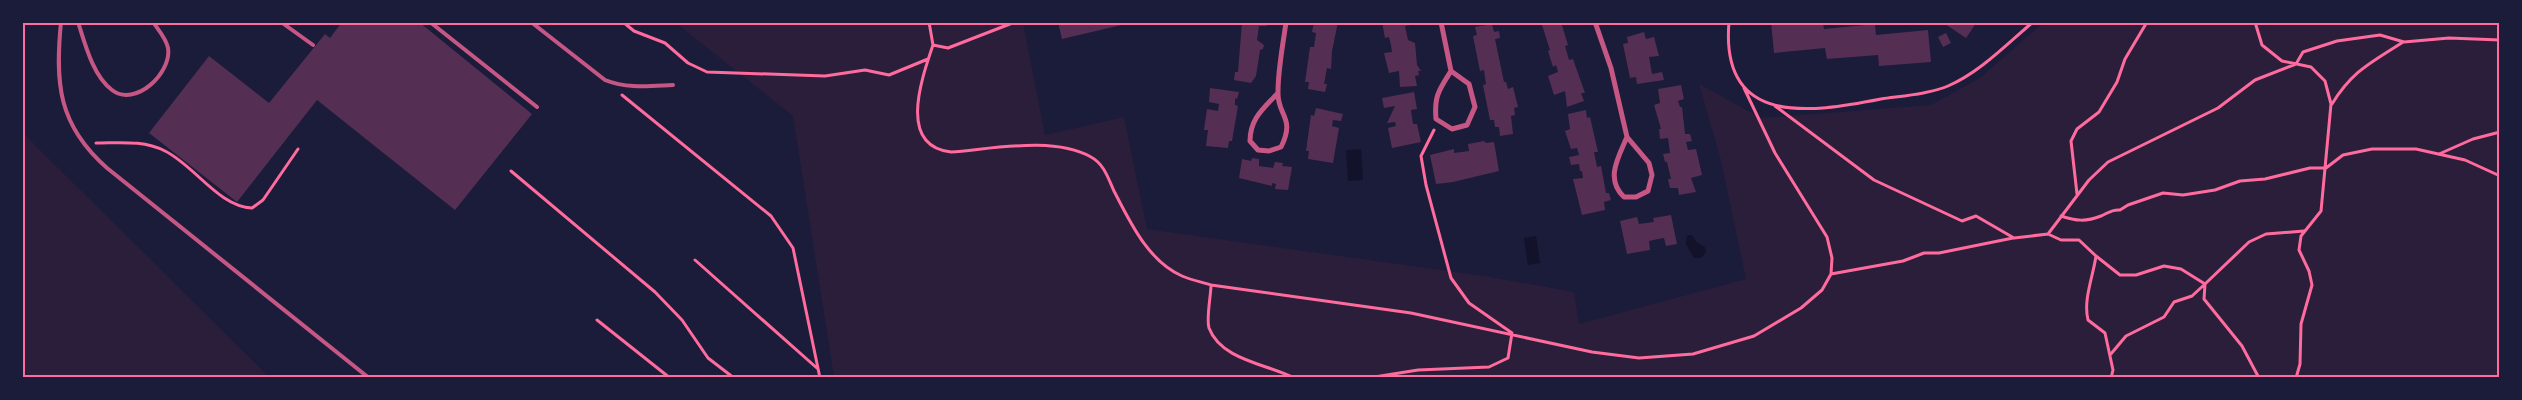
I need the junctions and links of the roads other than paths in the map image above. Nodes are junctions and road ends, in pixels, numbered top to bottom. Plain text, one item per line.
1 (60, 22) edge
2 (78, 22) edge
3 (153, 22) edge
4 (281, 22) edge
5 (430, 22) edge
6 (531, 22) edge
7 (1286, 22) edge
8 (1441, 22) edge
9 (1595, 22) edge
10 (313, 45) dead end
11 (1451, 71) junction
12 (673, 84) dead end
13 (1277, 94) junction
14 (537, 107) dead end
15 (1627, 137) junction
16 (369, 378) edge

1 - 16 lane
2 - 3 lane
4 - 10 lane
5 - 14 lane
6 - 12 lane
7 - 13 street
8 - 11 street
9 - 15 street
11 - 11 street
13 - 13 street
15 - 15 street

